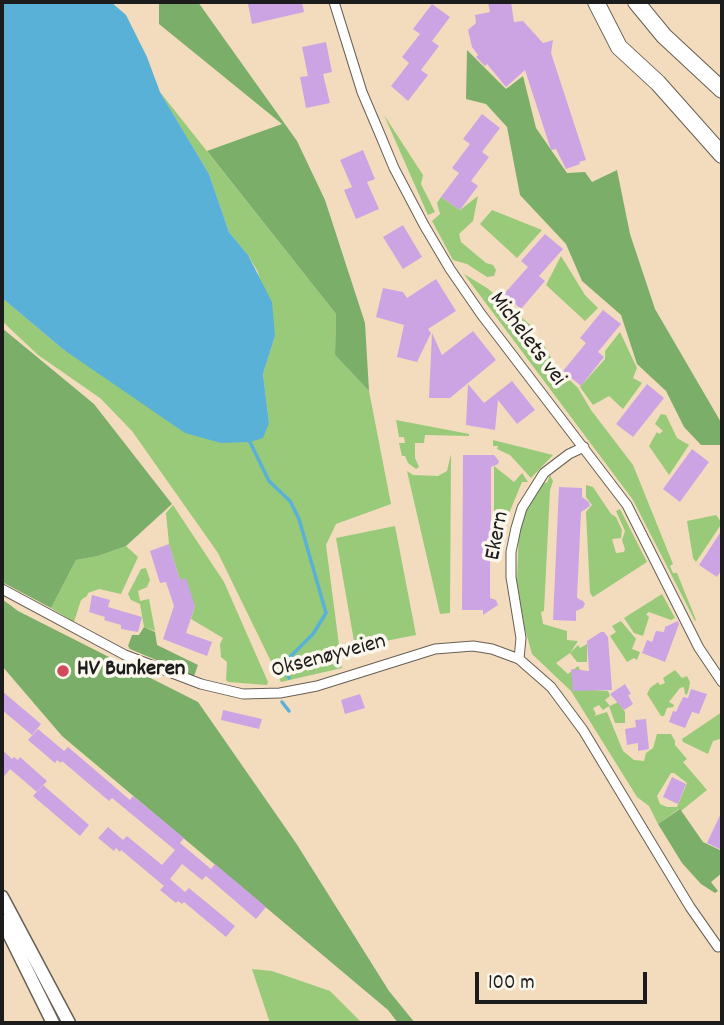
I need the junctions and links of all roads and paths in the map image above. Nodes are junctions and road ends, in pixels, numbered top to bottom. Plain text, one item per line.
1 (334, 2) edge
2 (596, 2) edge
3 (636, 2) edge
4 (722, 90) edge
5 (722, 155) edge
6 (584, 447) junction
7 (2, 589) edge
8 (519, 659) junction
9 (722, 682) edge
10 (2, 897) edge
11 (2, 920) edge
12 (721, 948) edge
13 (53, 1023) edge
14 (69, 1023) edge

1 - 6 street, Michelets vei
2 - 5 highway
3 - 4 highway
6 - 8 street, Ekern
6 - 9 street, Michelets vei
7 - 8 street, Oksenøyveien
8 - 12 street
10 - 14 street
11 - 13 street

